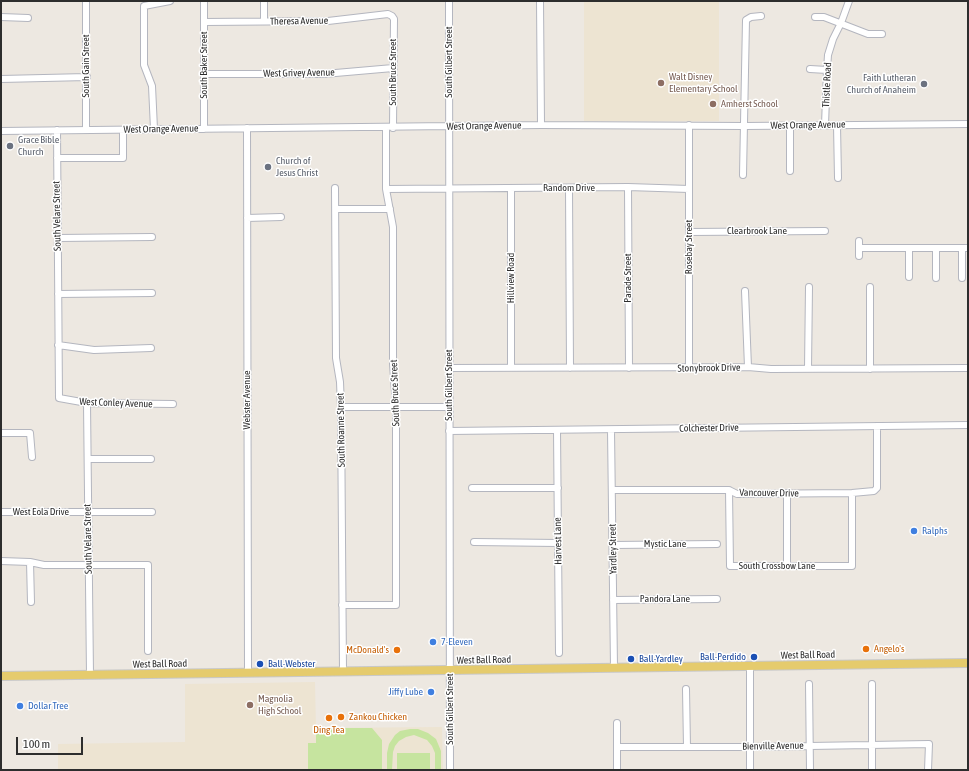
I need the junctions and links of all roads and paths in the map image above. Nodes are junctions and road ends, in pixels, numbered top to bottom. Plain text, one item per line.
1 (86, 1) edge
2 (170, 1) edge
3 (204, 1) edge
4 (264, 1) edge
5 (449, 1) edge
6 (540, 1) edge
7 (849, 1) edge
8 (392, 16) joint
9 (761, 16) dead end
10 (1, 17) edge
11 (815, 17) dead end
12 (28, 18) dead end
13 (204, 22) junction
14 (264, 22) junction
15 (841, 24) junction
16 (882, 34) dead end
17 (393, 68) junction
18 (810, 70) dead end
19 (826, 70) junction
20 (205, 74) junction
21 (87, 77) junction
22 (1, 78) edge
23 (968, 124) edge
24 (541, 125) junction
25 (689, 125) junction
26 (825, 125) junction
27 (837, 125) junction
28 (745, 126) junction
29 (790, 126) junction
30 (449, 127) junction
31 (247, 128) junction
32 (390, 128) junction
33 (154, 129) junction
34 (204, 129) junction
35 (56, 130) junction
36 (86, 130) junction
37 (123, 130) junction
38 (1, 131) edge
39 (57, 158) junction
40 (790, 171) dead end
41 (743, 175) dead end
42 (838, 178) dead end
43 (628, 187) junction
44 (335, 188) dead end
45 (511, 188) junction
46 (569, 188) junction
47 (386, 189) junction
48 (449, 189) junction
49 (689, 189) junction
50 (336, 209) junction
51 (390, 209) junction
52 (281, 217) dead end
53 (247, 218) junction
54 (825, 230) dead end
55 (688, 232) junction
56 (58, 238) junction
57 (152, 238) dead end
58 (859, 241) dead end
59 (859, 248) junction
60 (909, 248) junction
61 (936, 248) junction
62 (965, 248) edge
63 (859, 256) dead end
64 (909, 277) dead end
65 (936, 278) dead end
66 (962, 278) dead end
67 (809, 287) dead end
68 (870, 287) dead end
69 (745, 291) dead end
70 (152, 293) dead end
71 (58, 294) junction
72 (58, 345) junction
73 (151, 348) dead end
74 (748, 367) junction
75 (449, 368) junction
76 (511, 368) junction
77 (570, 368) junction
78 (629, 368) junction
79 (689, 368) junction
80 (968, 368) edge
81 (808, 369) junction
82 (870, 369) junction
83 (59, 398) joint
84 (87, 403) junction
85 (173, 404) dead end
86 (341, 407) junction
87 (396, 407) junction
88 (449, 407) junction
89 (968, 425) edge
90 (877, 426) junction
91 (558, 430) junction
92 (611, 430) junction
93 (450, 431) junction
94 (1, 433) edge
95 (32, 457) dead end
96 (88, 459) junction
97 (151, 459) dead end
98 (472, 488) dead end
99 (558, 488) junction
100 (612, 490) junction
101 (729, 490) junction
102 (787, 493) junction
103 (852, 493) junction
104 (2, 512) dead end
105 (88, 512) junction
106 (152, 512) dead end
107 (474, 542) dead end
108 (558, 543) junction
109 (717, 544) dead end
110 (612, 545) junction
111 (1, 561) edge
112 (30, 562) junction
113 (89, 564) junction
114 (787, 566) junction
115 (717, 599) dead end
116 (613, 600) junction
117 (31, 602) dead end
118 (342, 605) junction
119 (148, 650) dead end
120 (559, 653) dead end
121 (968, 663) edge
122 (750, 666) junction
123 (614, 668) junction
124 (450, 670) junction
125 (343, 671) junction
126 (248, 672) junction
127 (90, 675) junction
128 (1, 676) edge
129 (809, 684) dead end
130 (872, 684) dead end
131 (686, 689) dead end
132 (617, 722) dead end
133 (872, 745) junction
134 (809, 746) junction
135 (617, 747) junction
136 (687, 747) junction
137 (750, 747) junction
138 (450, 770) edge
139 (617, 770) edge
140 (750, 770) edge
141 (810, 770) edge
142 (872, 770) edge
143 (928, 770) edge

1 - 21 street, South Gain Street
2 - 33 street
3 - 13 street, South Baker Street
4 - 14 street
5 - 30 street, South Gilbert Street
6 - 24 street
7 - 15 street, Thistle Road
8 - 14 street, Theresa Avenue
8 - 17 street, South Bruce Street
9 - 28 street
10 - 12 street
11 - 15 street
13 - 14 street, Theresa Avenue
13 - 20 street, South Baker Street
15 - 16 street
15 - 19 street, Thistle Road
17 - 20 street, West Grivey Avenue
17 - 32 street, South Bruce Street
18 - 19 street
19 - 26 street, Thistle Road
20 - 34 street, South Baker Street
21 - 22 street
21 - 36 street, South Gain Street
23 - 27 street, West Orange Avenue
24 - 25 street, West Orange Avenue
24 - 30 street, West Orange Avenue
25 - 28 street, West Orange Avenue
25 - 49 street, Rosebay Street
26 - 27 street, West Orange Avenue
26 - 29 street, West Orange Avenue
27 - 42 street
28 - 29 street, West Orange Avenue
28 - 41 street
29 - 40 street
30 - 32 street, West Orange Avenue
30 - 48 street, South Gilbert Street
31 - 32 street, West Orange Avenue
31 - 34 street, West Orange Avenue
31 - 53 street, Webster Avenue
32 - 47 street, South Bruce Street
33 - 34 street, West Orange Avenue
33 - 37 street, West Orange Avenue
35 - 36 street, West Orange Avenue
35 - 38 street, West Orange Avenue
35 - 39 street, South Velare Street
36 - 37 street, West Orange Avenue
37 - 39 street
39 - 56 street, South Velare Street
43 - 46 street, Random Drive
43 - 49 street, Random Drive
43 - 78 street, Parade Street
44 - 50 street, South Roanne Street
45 - 46 street, Random Drive
45 - 48 street, Random Drive
45 - 76 street, Hillview Road
46 - 77 street
47 - 48 street, Random Drive
47 - 51 street, South Bruce Street
48 - 75 street, South Gilbert Street
49 - 55 street, Rosebay Street
50 - 51 street
50 - 86 street, South Roanne Street
51 - 87 street, South Bruce Street
52 - 53 street
53 - 126 street, Webster Avenue
54 - 55 street, Clearbrook Lane
55 - 79 street, Rosebay Street
56 - 57 street
56 - 71 street, South Velare Street
58 - 59 street
59 - 60 street
59 - 63 street
60 - 61 street
60 - 64 street
61 - 62 street
61 - 65 street
62 - 66 street
67 - 81 street
68 - 82 street
69 - 74 street
70 - 71 street
71 - 72 street, South Velare Street
72 - 73 street
72 - 83 street, South Velare Street
74 - 79 street, Stonybrook Drive
74 - 81 street, Stonybrook Drive
75 - 76 street, Stonybrook Drive
75 - 88 street, South Gilbert Street
76 - 77 street, Stonybrook Drive
77 - 78 street, Stonybrook Drive
78 - 79 street, Stonybrook Drive
80 - 82 street, Stonybrook Drive
81 - 82 street, Stonybrook Drive
83 - 84 street, West Conley Avenue
84 - 85 street, West Conley Avenue
84 - 96 street, South Velare Street
86 - 87 street
86 - 118 street, South Roanne Street
87 - 88 street
87 - 118 street, South Bruce Street
88 - 93 street, South Gilbert Street
89 - 90 street, Colchester Drive
90 - 92 street, Colchester Drive
90 - 103 street, Vancouver Drive
91 - 92 street, Colchester Drive
91 - 93 street, Colchester Drive
91 - 99 street, Harvest Lane
92 - 100 street, Yardley Street
93 - 124 street, South Gilbert Street
94 - 95 street
96 - 97 street
96 - 105 street, South Velare Street
98 - 99 street
99 - 108 street, Harvest Lane
100 - 101 street, Vancouver Drive
100 - 110 street, Yardley Street
101 - 102 street, Vancouver Drive
101 - 114 street, South Crossbow Lane
102 - 103 street, Vancouver Drive
102 - 114 street
103 - 114 street, South Crossbow Lane
104 - 105 street, West Eola Drive
105 - 106 street, West Eola Drive
105 - 113 street, South Velare Street
107 - 108 street
108 - 120 street, Harvest Lane
109 - 110 street, Mystic Lane
110 - 116 street, Yardley Street
111 - 112 street
112 - 113 street
112 - 117 street
113 - 119 street
113 - 127 street, South Velare Street
115 - 116 street, Pandora Lane
116 - 123 street, Yardley Street
118 - 125 street, South Roanne Street
121 - 122 main road, West Ball Road
122 - 123 main road, West Ball Road
122 - 137 street
123 - 124 main road, West Ball Road
124 - 125 main road, West Ball Road
124 - 138 street, South Gilbert Street
125 - 126 main road, West Ball Road
126 - 127 main road, West Ball Road
127 - 128 main road, West Ball Road
129 - 134 street
130 - 133 street
131 - 136 street
132 - 135 street
133 - 134 street, Bienville Avenue
133 - 142 street
133 - 143 street, Bienville Avenue
134 - 137 street, Bienville Avenue
134 - 141 street
135 - 136 street, Bienville Avenue
135 - 139 street
136 - 137 street, Bienville Avenue
137 - 140 street

